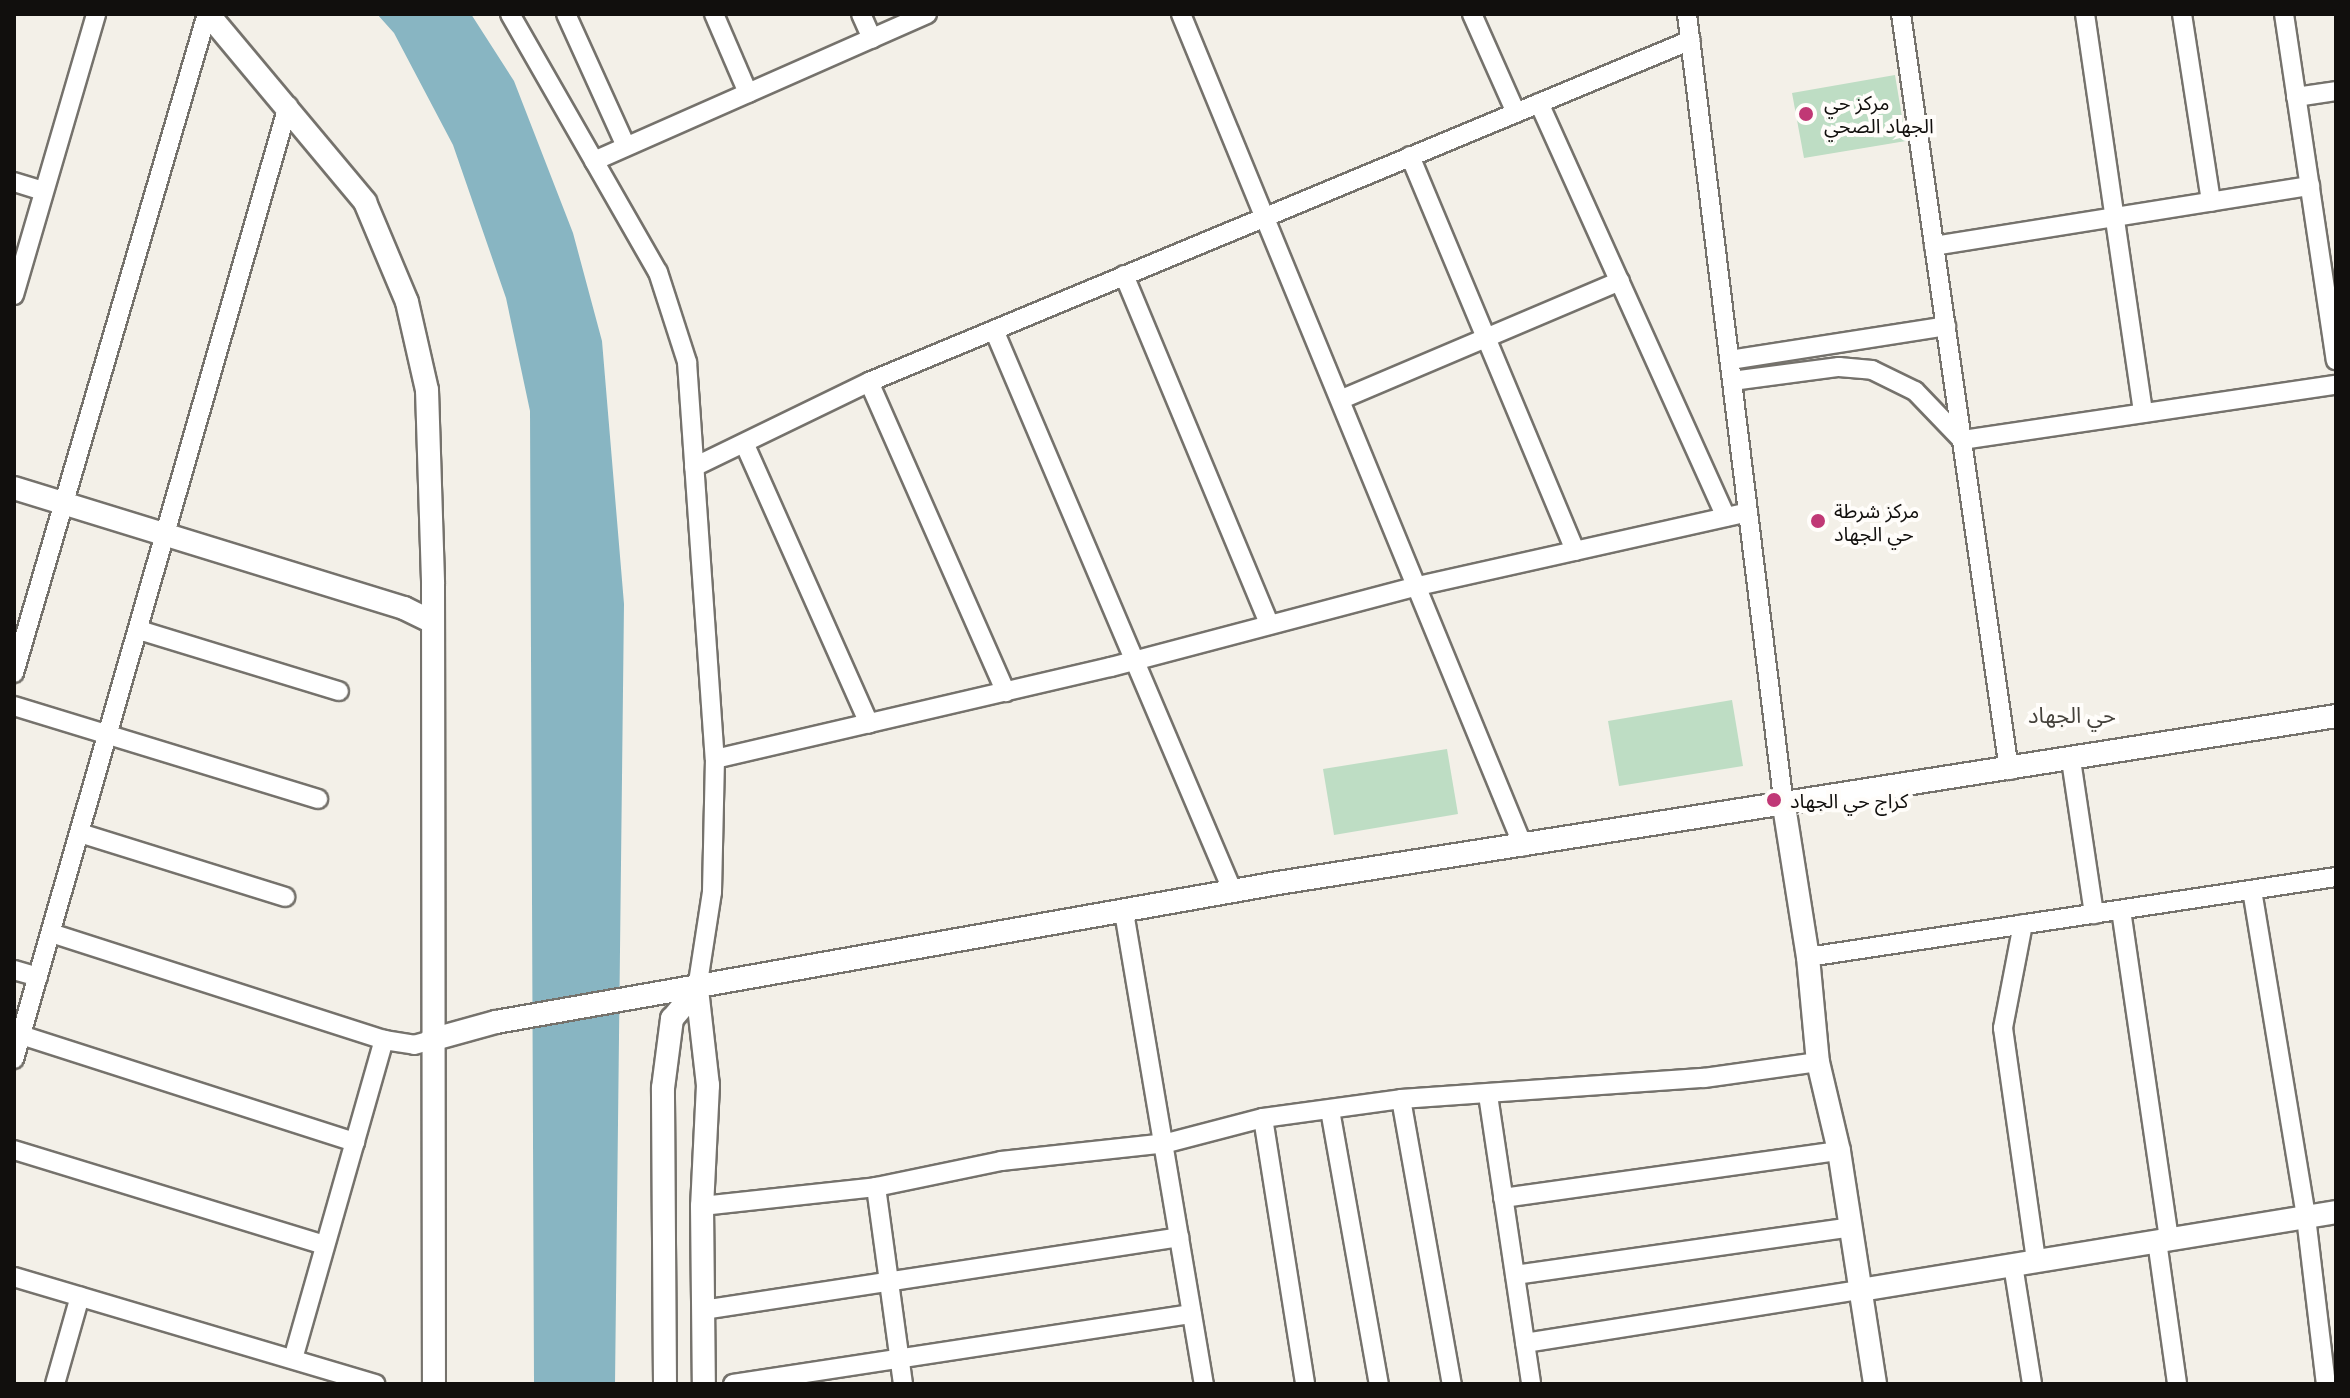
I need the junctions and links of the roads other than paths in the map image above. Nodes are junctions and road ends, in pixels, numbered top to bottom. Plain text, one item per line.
1 (96, 14) edge
2 (207, 14) edge
3 (510, 14) edge
4 (566, 14) edge
5 (714, 14) edge
6 (861, 14) edge
7 (927, 14) edge
8 (1181, 14) edge
9 (1472, 14) edge
10 (1687, 14) edge
11 (1901, 14) edge
12 (2085, 14) edge
13 (2182, 14) edge
14 (2284, 14) edge
15 (872, 39) junction
16 (1691, 40) junction
17 (2336, 91) edge
18 (748, 93) junction
19 (2296, 97) junction
20 (1539, 103) junction
21 (288, 106) junction
22 (1516, 113) junction
23 (626, 146) junction
24 (1410, 156) junction
25 (594, 161) junction
26 (14, 182) edge
27 (2310, 186) junction
28 (44, 191) junction
29 (2211, 202) junction
30 (1267, 215) junction
31 (2115, 217) junction
32 (2327, 235) edge
33 (1934, 246) junction
34 (1124, 275) junction
35 (1620, 281) junction
36 (2330, 282) edge
37 (14, 295) edge
38 (1946, 326) junction
39 (994, 330) junction
40 (1485, 338) junction
41 (1730, 360) junction
42 (2336, 360) edge
43 (1732, 381) junction
44 (869, 382) junction
45 (2336, 385) edge
46 (1342, 399) junction
47 (2143, 413) junction
48 (1962, 440) junction
49 (745, 445) junction
50 (694, 467) junction
51 (14, 488) edge
52 (61, 503) junction
53 (1748, 512) junction
54 (1726, 517) junction
55 (167, 535) junction
56 (1575, 551) junction
57 (1418, 586) junction
58 (433, 622) junction
59 (1269, 624) junction
60 (139, 630) junction
61 (1135, 660) junction
62 (14, 673) edge
63 (339, 691) dead end
64 (1006, 692) junction
65 (14, 706) edge
66 (2336, 716) edge
67 (869, 724) junction
68 (109, 734) junction
69 (715, 759) junction
70 (2071, 760) junction
71 (2009, 770) junction
72 (318, 799) dead end
73 (1784, 806) junction
74 (80, 833) junction
75 (1523, 846) junction
76 (2336, 877) edge
77 (2252, 890) junction
78 (1233, 892) junction
79 (285, 897) dead end
80 (2121, 910) junction
81 (1124, 912) junction
82 (2094, 914) junction
83 (2023, 924) junction
84 (51, 933) junction
85 (1808, 957) junction
86 (14, 970) edge
87 (38, 977) junction
88 (697, 989) junction
89 (21, 1035) junction
90 (384, 1040) junction
91 (431, 1040) junction
92 (14, 1059) edge
93 (1818, 1062) junction
94 (1488, 1095) junction
95 (1401, 1099) junction
96 (1330, 1110) junction
97 (1263, 1118) junction
98 (355, 1142) junction
99 (1167, 1143) junction
100 (14, 1150) edge
101 (1839, 1151) junction
102 (876, 1187) junction
103 (1503, 1198) junction
104 (702, 1206) junction
105 (2336, 1214) edge
106 (2306, 1217) junction
107 (1851, 1227) junction
108 (1179, 1237) junction
109 (2163, 1240) junction
110 (325, 1245) junction
111 (2036, 1261) junction
112 (2013, 1265) junction
113 (1515, 1275) junction
114 (14, 1277) edge
115 (888, 1279) junction
116 (1860, 1290) junction
117 (80, 1296) junction
118 (703, 1310) junction
119 (1192, 1314) junction
120 (1525, 1343) junction
121 (899, 1356) junction
122 (293, 1359) junction
123 (355, 1381) edge
124 (55, 1384) edge
125 (376, 1384) edge
126 (434, 1384) edge
127 (665, 1384) edge
128 (704, 1384) edge
129 (733, 1384) edge
130 (903, 1384) edge
131 (1204, 1384) edge
132 (1305, 1384) edge
133 (1379, 1384) edge
134 (1452, 1384) edge
135 (1531, 1384) edge
136 (1875, 1384) edge
137 (2032, 1384) edge
138 (2177, 1384) edge
139 (2326, 1384) edge

1 - 28 street
2 - 21 street
2 - 52 street
3 - 25 street
4 - 23 street
5 - 18 street
6 - 15 street
7 - 15 street
8 - 30 street
9 - 22 street
10 - 16 street
11 - 33 street
12 - 31 street
13 - 29 street
14 - 19 street
15 - 18 street
16 - 20 street
16 - 41 street
17 - 19 street
18 - 23 street
19 - 27 street
20 - 22 street
20 - 35 street
21 - 55 street
21 - 58 street
22 - 24 street
23 - 25 street
24 - 30 street
24 - 40 street
25 - 50 street
26 - 28 street
27 - 29 street
27 - 32 street
28 - 37 street
29 - 31 street
30 - 34 street
30 - 46 street
31 - 33 street
31 - 47 street
32 - 36 street
33 - 38 street
34 - 39 street
34 - 59 street
35 - 40 street
35 - 54 street
36 - 42 street
38 - 41 street
38 - 48 street
39 - 44 street
39 - 61 street
40 - 46 street
40 - 56 street
41 - 43 street
43 - 48 street
43 - 53 street
44 - 49 street
44 - 64 street
45 - 47 street
46 - 57 street
47 - 48 street
48 - 71 street
49 - 50 street
49 - 67 street
50 - 69 street
51 - 52 street
52 - 55 street
52 - 62 street
53 - 54 street
53 - 73 street
54 - 56 street
55 - 58 street
55 - 60 street
56 - 57 street
57 - 59 street
57 - 75 street
58 - 91 street
59 - 61 street
60 - 63 street
60 - 68 street
61 - 64 street
61 - 78 street
64 - 67 street
65 - 68 street
66 - 70 street
67 - 69 street
68 - 72 street
68 - 74 street
69 - 88 street
70 - 71 street
70 - 82 street
71 - 73 street
73 - 75 street
73 - 85 street
74 - 79 street
74 - 84 street
75 - 78 street
76 - 77 street
77 - 80 street
77 - 106 street
78 - 81 street
80 - 82 street
80 - 109 street
81 - 88 street
81 - 99 street
82 - 83 street
83 - 85 street
83 - 111 street
84 - 87 street
84 - 90 street
85 - 93 street
86 - 87 street
87 - 89 street
88 - 91 street
88 - 104 street
88 - 127 street
89 - 92 street
89 - 98 street
90 - 91 street
90 - 98 street
91 - 126 street
93 - 94 street
93 - 101 street
94 - 95 street
94 - 103 street
95 - 96 street
95 - 134 street
96 - 97 street
96 - 133 street
97 - 99 street
97 - 132 street
98 - 110 street
99 - 102 street
99 - 108 street
100 - 110 street
101 - 103 street
101 - 107 street
102 - 104 street
102 - 115 street
103 - 113 street
104 - 118 street
105 - 106 street
106 - 109 street
106 - 139 street
107 - 113 street
107 - 116 street
108 - 115 street
108 - 119 street
109 - 111 street
109 - 138 street
110 - 122 street
111 - 112 street
112 - 116 street
112 - 137 street
113 - 120 street
114 - 117 street
115 - 118 street
115 - 121 street
116 - 120 street
116 - 136 street
117 - 122 street
117 - 124 street
118 - 128 street
119 - 121 street
119 - 131 street
120 - 135 street
121 - 129 street
121 - 130 street
122 - 123 street
123 - 125 street

